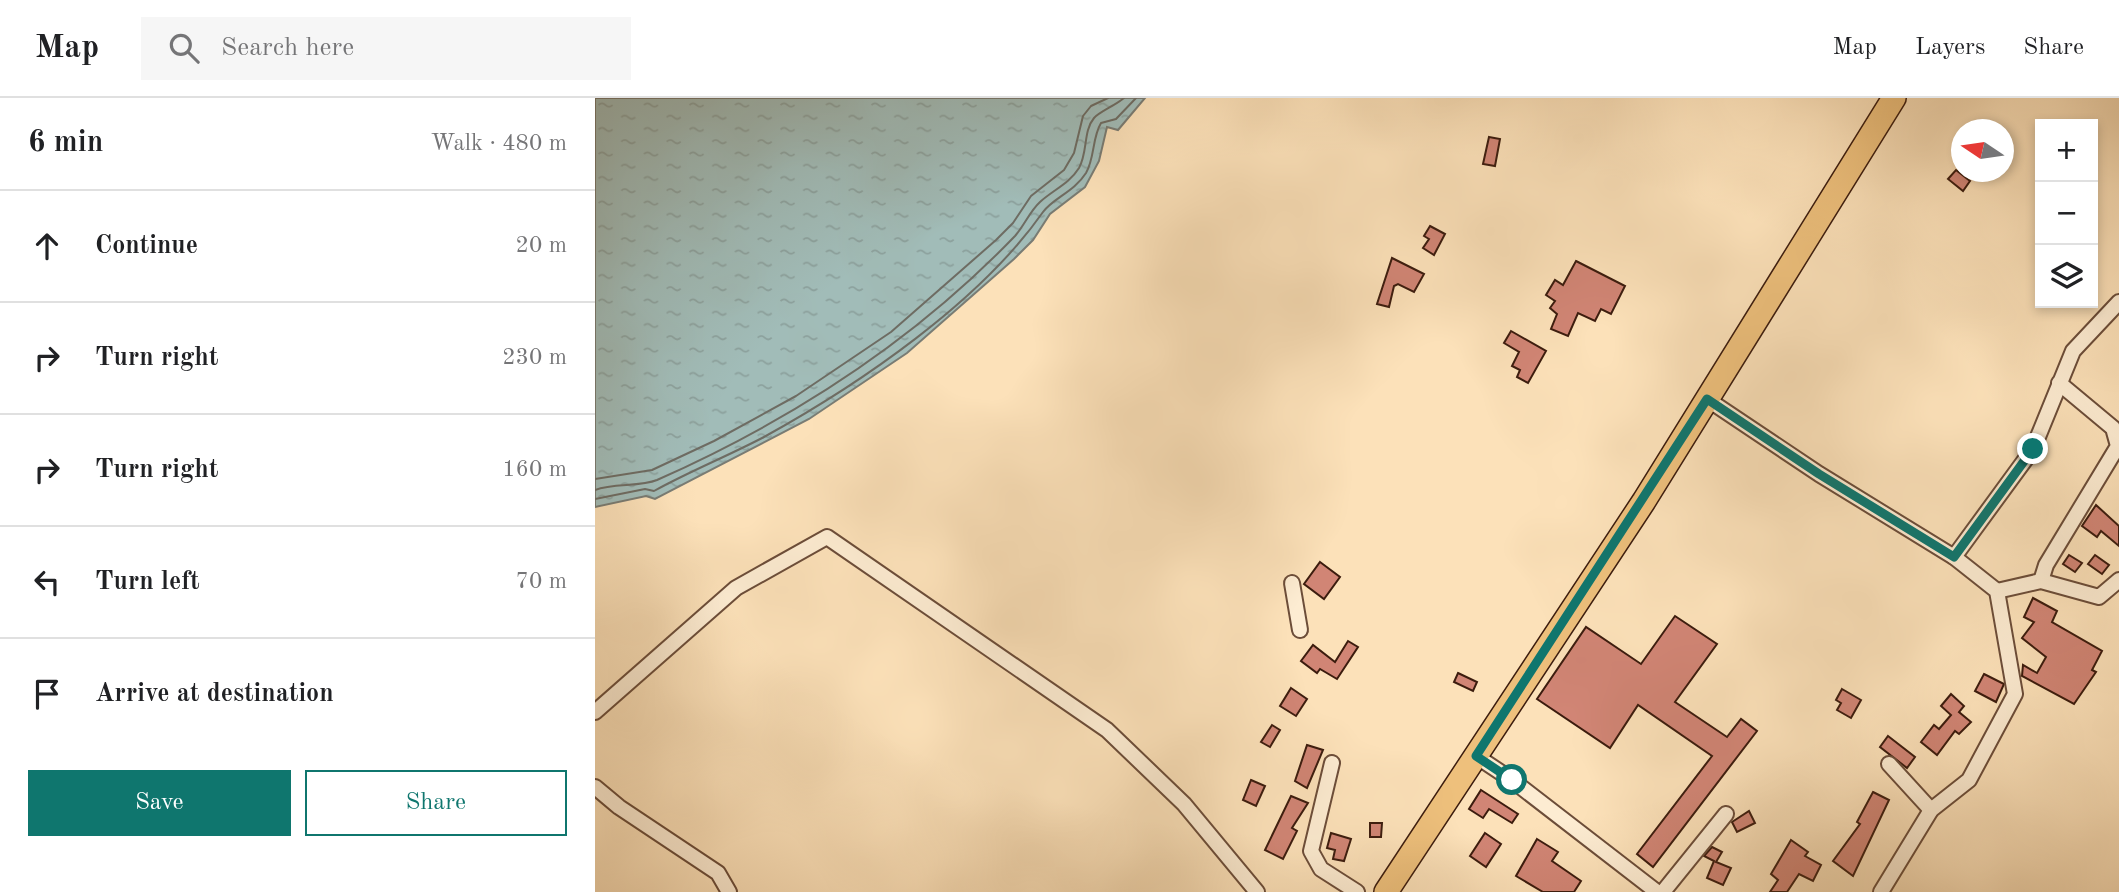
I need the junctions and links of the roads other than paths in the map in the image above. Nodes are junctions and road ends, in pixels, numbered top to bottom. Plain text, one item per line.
1 (1889, 100) edge
2 (2119, 302) edge
3 (2059, 383) junction
4 (1707, 399) junction
5 (1954, 557) junction
6 (2041, 580) junction
7 (2119, 580) edge
8 (1292, 583) dead end
9 (1997, 591) junction
10 (1300, 630) dead end
11 (595, 712) edge
12 (1476, 756) junction
13 (1332, 762) dead end
14 (1889, 764) dead end
15 (595, 787) edge
16 (1931, 810) junction
17 (1726, 814) dead end
18 (729, 892) edge
19 (1257, 892) edge
20 (1357, 892) edge
21 (1386, 892) edge
22 (1657, 892) edge
23 (1663, 892) edge
24 (1881, 892) edge

1 - 4 main road
2 - 3 street
3 - 5 street
3 - 6 street
4 - 5 street
4 - 12 main road
5 - 9 street
6 - 7 street
6 - 9 street
8 - 10 street
9 - 16 street
11 - 19 street
12 - 21 main road
12 - 22 street
13 - 20 street
14 - 16 street
15 - 18 street
16 - 24 street
17 - 23 street

